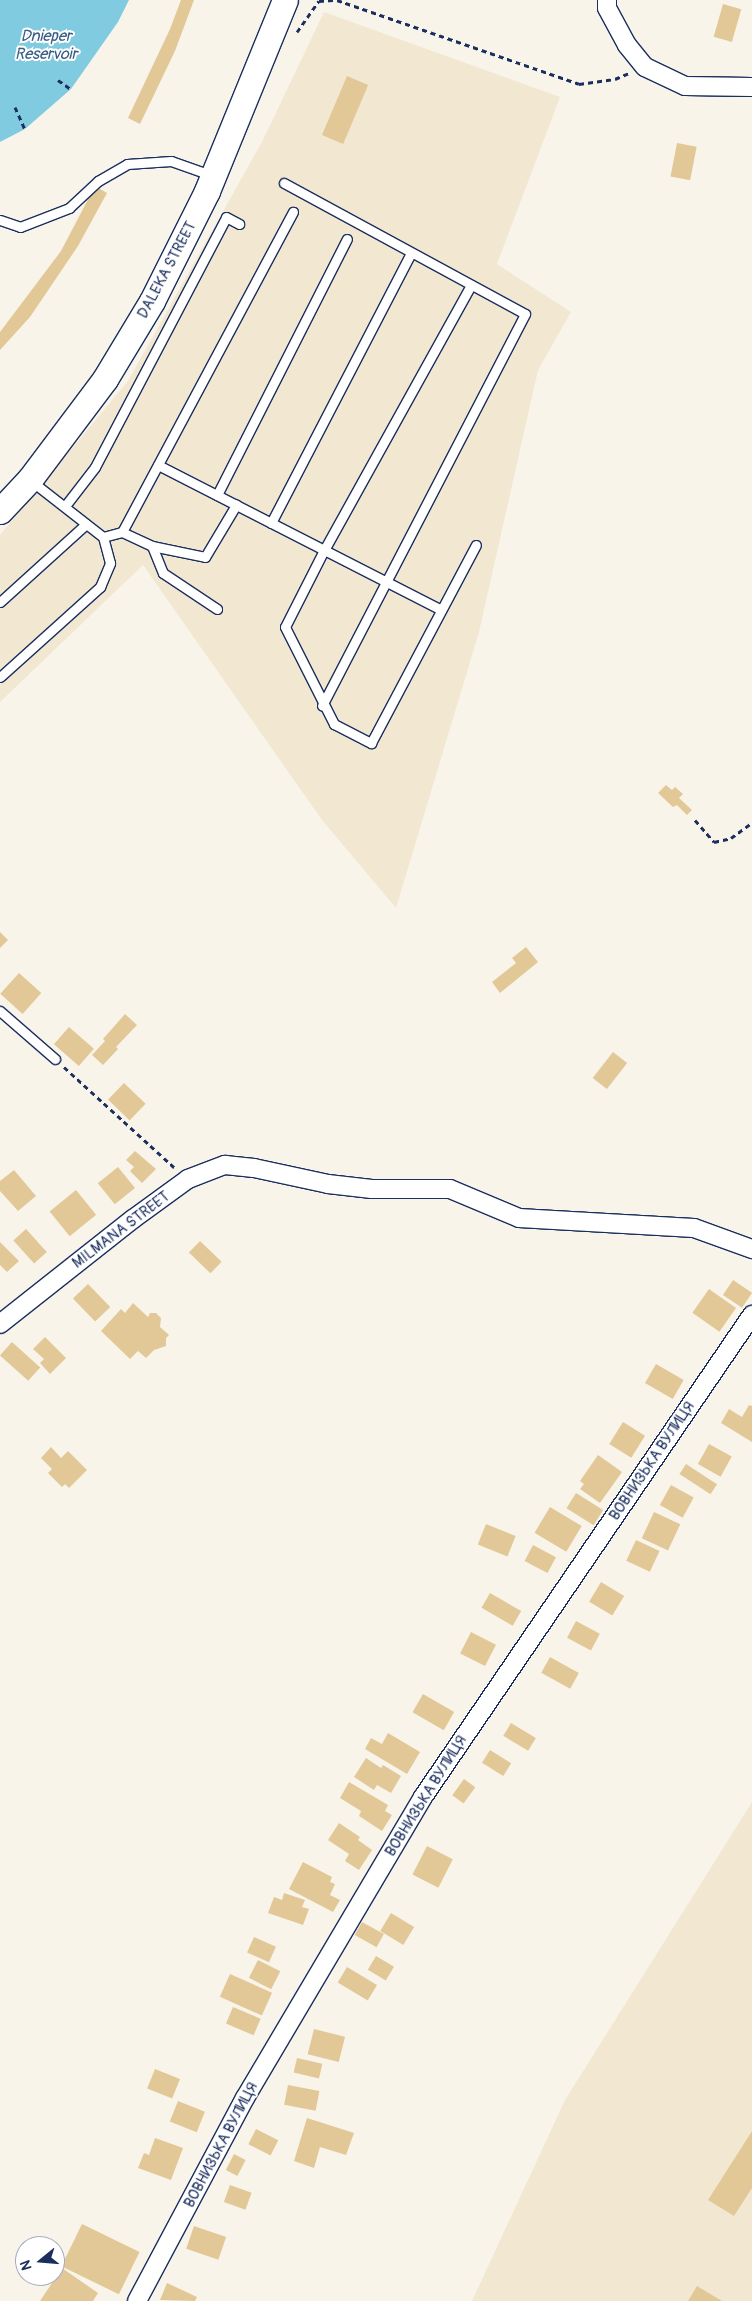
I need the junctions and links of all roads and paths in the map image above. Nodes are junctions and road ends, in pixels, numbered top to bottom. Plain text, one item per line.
1 (333, 0) edge
2 (338, 0) edge
3 (607, 0) edge
4 (280, 11) edge
5 (645, 67) junction
6 (58, 80) dead end
7 (752, 87) edge
8 (71, 89) dead end
9 (14, 107) dead end
10 (25, 129) dead end
11 (214, 176) junction
12 (284, 183) dead end
13 (293, 212) dead end
14 (0, 220) edge
15 (239, 224) dead end
16 (347, 238) dead end
17 (411, 253) junction
18 (471, 285) junction
19 (158, 465) junction
20 (30, 480) junction
21 (216, 495) junction
22 (236, 505) junction
23 (64, 506) junction
24 (0, 511) edge
25 (271, 523) junction
26 (86, 524) junction
27 (122, 532) junction
28 (103, 537) junction
29 (476, 545) dead end
30 (152, 546) junction
31 (324, 550) junction
32 (386, 582) junction
33 (0, 602) edge
34 (218, 609) dead end
35 (441, 610) junction
36 (0, 677) edge
37 (322, 705) junction
38 (695, 820) dead end
39 (752, 823) edge
40 (0, 1011) edge
41 (55, 1058) joint
42 (188, 1179) junction
43 (752, 1249) edge
44 (752, 1315) edge
45 (0, 1324) edge
46 (138, 2301) edge

1 - 4 path
2 - 5 path
3 - 5 street
4 - 11 street, DALEKA STREET
5 - 7 street
6 - 8 path
9 - 10 path
11 - 14 lane
11 - 20 street, DALEKA STREET
12 - 17 lane
13 - 19 lane
15 - 23 lane
16 - 21 lane
17 - 18 lane
17 - 25 lane
18 - 31 lane
18 - 32 lane
19 - 21 lane
19 - 27 lane
20 - 23 lane
20 - 24 street, DALEKA STREET
21 - 22 lane
22 - 25 lane
22 - 30 lane
23 - 26 lane
25 - 31 lane
26 - 28 lane
26 - 33 lane
27 - 28 lane
27 - 30 lane
28 - 36 lane
29 - 35 lane
30 - 34 lane
31 - 32 lane
31 - 37 lane
32 - 35 lane
32 - 37 lane
35 - 37 lane
38 - 39 path
40 - 41 lane
41 - 42 path
42 - 43 street, MILMANA STREET
42 - 45 street, MILMANA STREET
44 - 46 street, ВОВНИЗЬКА ВУЛИЦЯ

